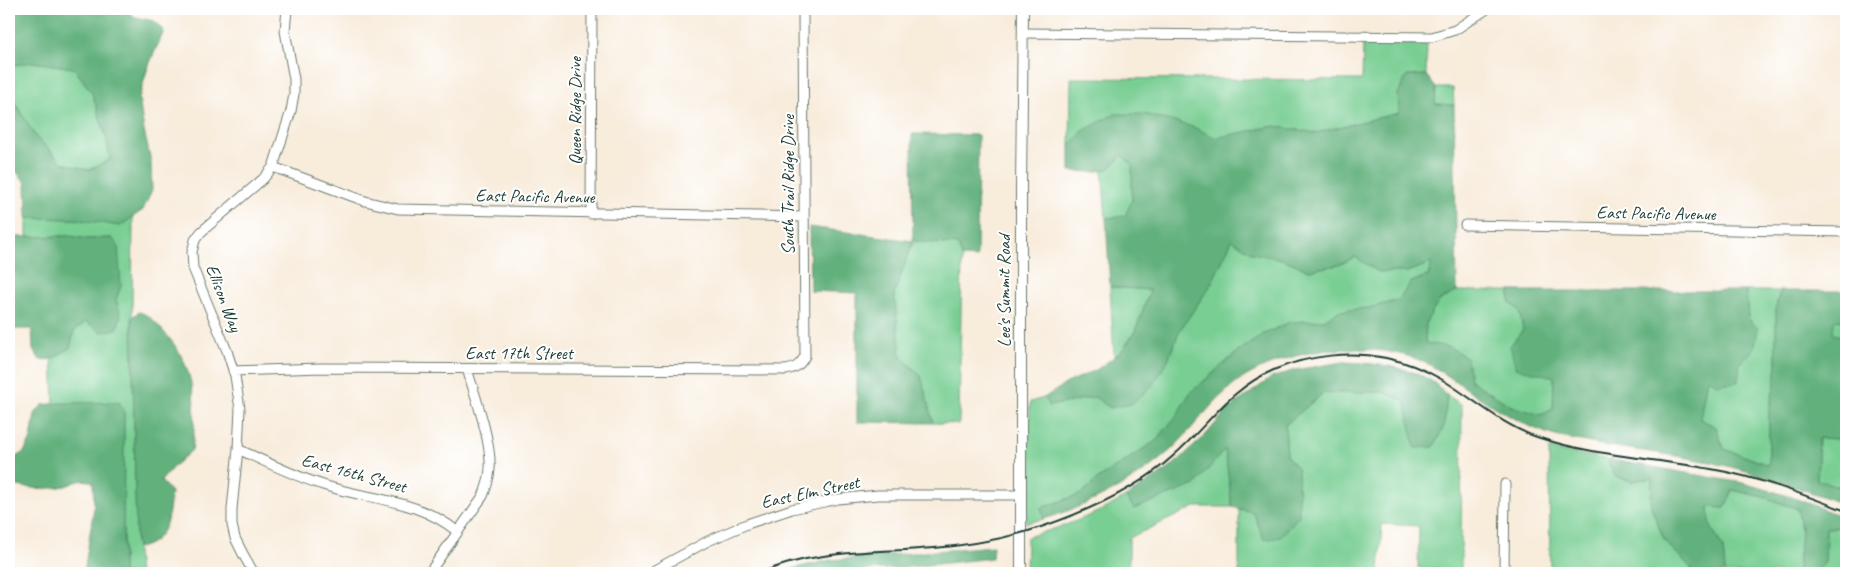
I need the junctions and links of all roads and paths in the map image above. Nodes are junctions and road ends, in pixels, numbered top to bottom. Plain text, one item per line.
1 (287, 9) edge
2 (592, 9) edge
3 (803, 9) edge
4 (1024, 9) edge
5 (1487, 9) edge
6 (1023, 34) junction
7 (272, 167) junction
8 (591, 214) junction
9 (804, 217) junction
10 (1465, 225) dead end
11 (1846, 232) edge
12 (802, 361) joint
13 (467, 369) junction
14 (233, 371) junction
15 (238, 449) junction
16 (1505, 484) dead end
17 (1021, 495) junction
18 (458, 532) junction
19 (254, 572) edge
20 (429, 573) edge
21 (649, 573) edge
22 (1020, 573) edge
23 (1504, 573) edge

1 - 7 street, Ellison Way
2 - 8 street, Queen Ridge Drive
3 - 9 street, South Trail Ridge Drive
4 - 6 main road, Lee's Summit Road
5 - 6 street
6 - 17 main road, Lee's Summit Road
7 - 8 street, East Pacific Avenue
7 - 14 street, Ellison Way
8 - 9 street, East Pacific Avenue
9 - 12 street, South Trail Ridge Drive
10 - 11 street, East Pacific Avenue
12 - 13 street, East 17th Street
13 - 14 street, East 17th Street
13 - 18 street
14 - 15 street, Ellison Way
15 - 18 street, East 16th Street
15 - 19 street, Ellison Way
16 - 23 street
17 - 21 street, East Elm Street
17 - 22 main road, Lee's Summit Road
18 - 20 street

